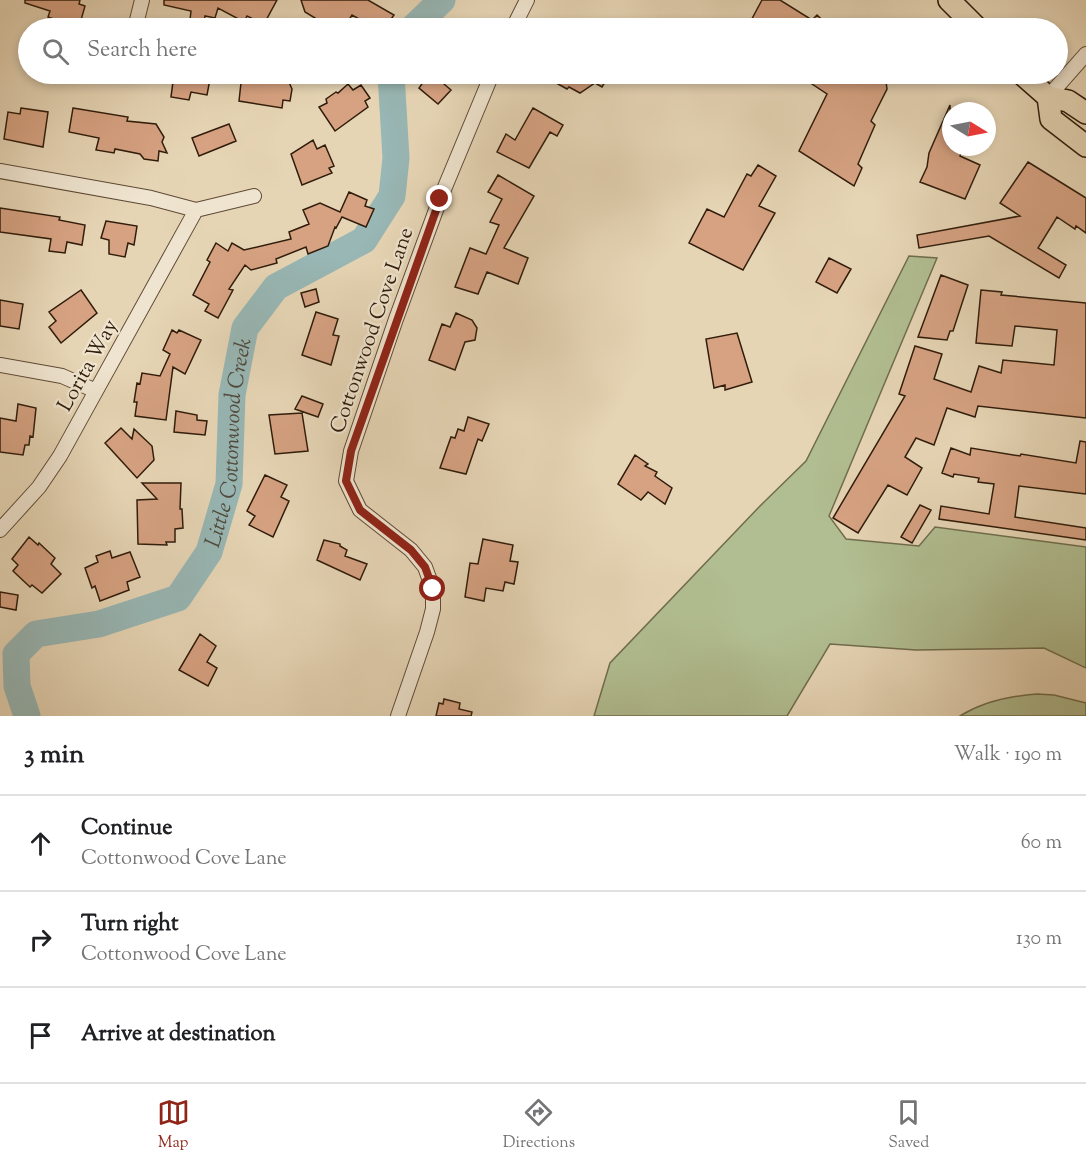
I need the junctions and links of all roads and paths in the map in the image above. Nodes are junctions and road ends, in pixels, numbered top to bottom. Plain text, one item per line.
1 (142, 0) edge
2 (527, 0) edge
3 (949, 0) edge
4 (138, 18) edge
5 (518, 18) edge
6 (967, 18) edge
7 (1086, 54) edge
8 (1068, 74) edge
9 (488, 84) edge
10 (1033, 84) edge
11 (1059, 84) edge
12 (1048, 97) junction
13 (1086, 113) edge
14 (1086, 146) edge
15 (0, 171) edge
16 (254, 196) dead end
17 (196, 210) junction
18 (0, 365) edge
19 (96, 391) junction
20 (0, 530) edge
21 (398, 716) edge

1 - 4 street
2 - 5 street
3 - 6 main road
7 - 8 street
9 - 21 street, Cottonwood Cove Lane
10 - 12 main road
11 - 12 street
12 - 13 main road
12 - 14 main road
15 - 17 street
16 - 17 street
17 - 19 street, Lorita Way
18 - 19 street
19 - 20 street, Lorita Way

